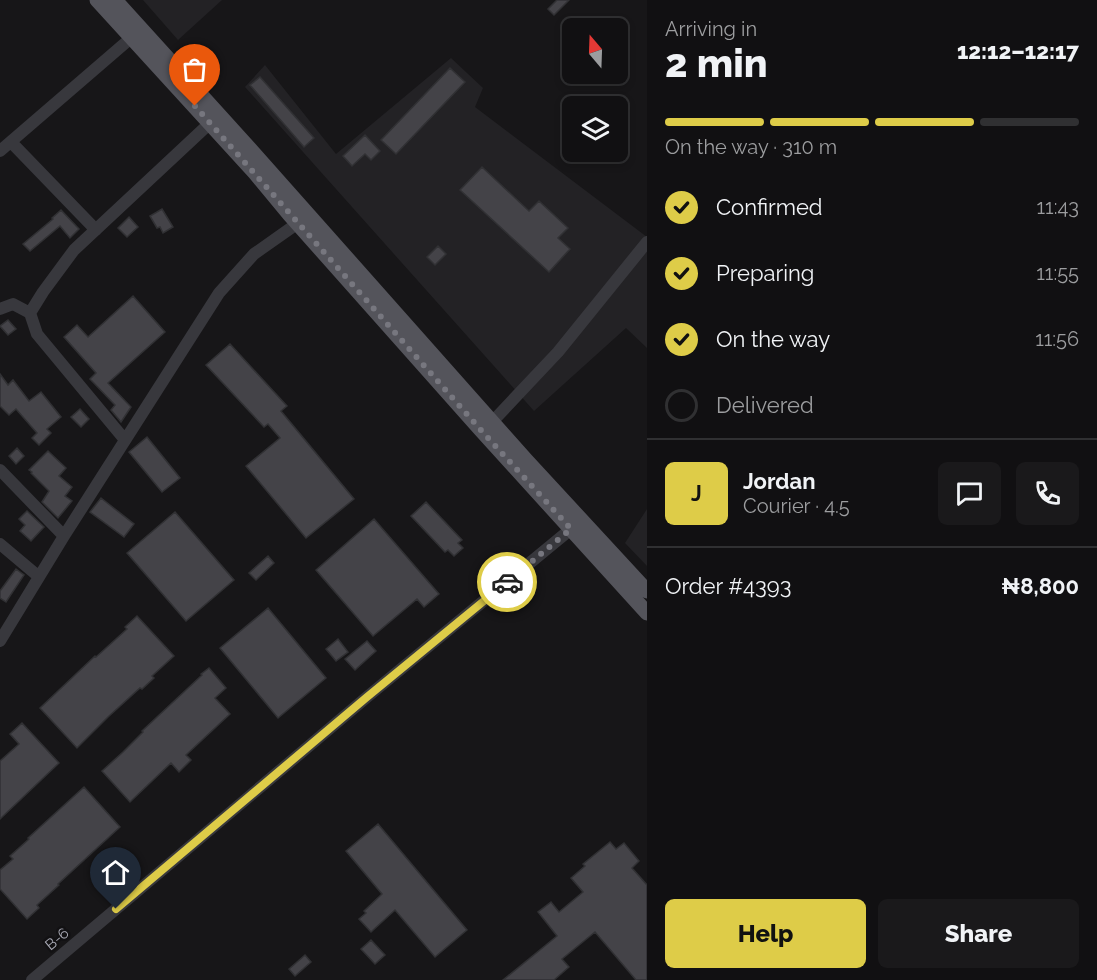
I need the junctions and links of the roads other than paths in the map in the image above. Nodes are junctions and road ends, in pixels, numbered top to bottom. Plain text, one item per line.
1 (97, 0) edge
2 (114, 0) edge
3 (131, 38) junction
4 (210, 123) junction
5 (11, 142) junction
6 (0, 151) edge
7 (298, 223) junction
8 (96, 230) junction
9 (647, 242) edge
10 (1, 308) edge
11 (30, 313) junction
12 (493, 421) junction
13 (125, 440) junction
14 (0, 470) edge
15 (571, 529) junction
16 (64, 536) junction
17 (0, 544) edge
18 (38, 576) junction
19 (647, 591) edge
20 (647, 613) edge
21 (4, 625) edge
22 (0, 641) edge
23 (49, 974) edge
24 (32, 980) edge

1 - 3 main road
2 - 12 main road
3 - 4 main road
3 - 5 street
4 - 7 main road
4 - 8 street
5 - 6 street
5 - 8 street
7 - 13 street
7 - 15 main road
8 - 11 street
9 - 12 street
10 - 11 street
11 - 13 street
12 - 19 main road
13 - 16 street
14 - 16 street
15 - 20 main road
15 - 23 street, B-6
16 - 18 street
17 - 18 street
18 - 21 street
21 - 22 street
23 - 24 street, B-6

